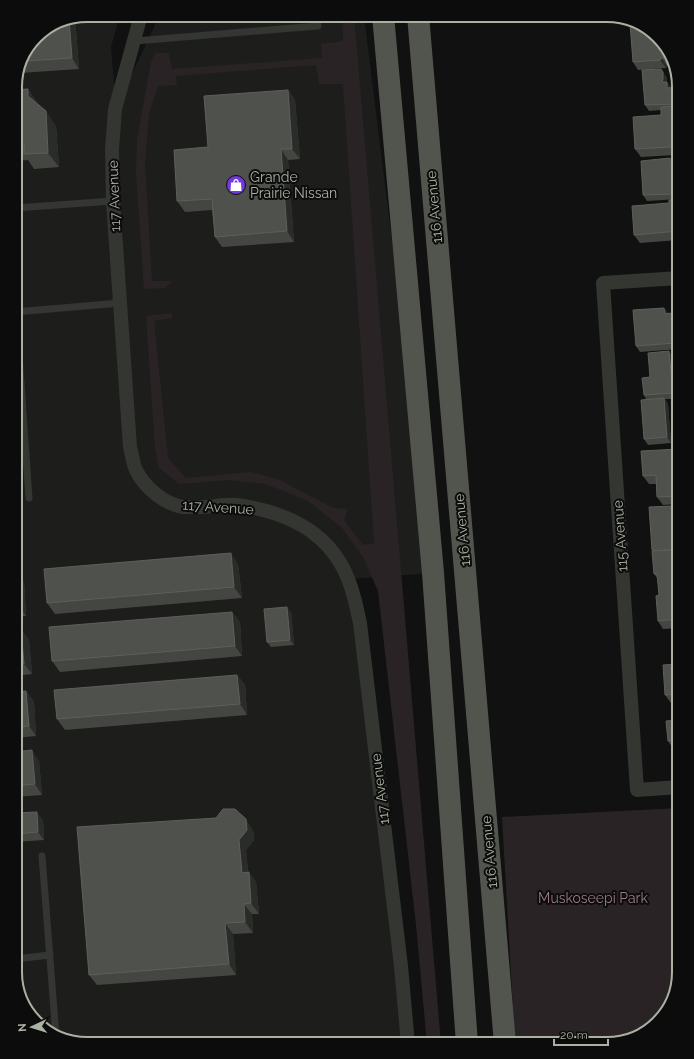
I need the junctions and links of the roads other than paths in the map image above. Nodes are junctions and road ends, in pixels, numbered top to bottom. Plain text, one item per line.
1 (139, 22) edge
2 (318, 22) edge
3 (384, 22) edge
4 (419, 22) edge
5 (135, 41) junction
6 (113, 201) junction
7 (22, 208) edge
8 (672, 278) edge
9 (120, 303) junction
10 (22, 311) edge
11 (22, 398) edge
12 (29, 498) dead end
13 (672, 788) edge
14 (42, 856) dead end
15 (50, 955) junction
16 (22, 958) edge
17 (53, 1027) edge
18 (407, 1037) edge
19 (466, 1037) edge
20 (504, 1037) edge

1 - 5 street, 117 Avenue
2 - 5 lane
3 - 19 main road
4 - 20 main road, 116 Avenue
5 - 6 street, 117 Avenue
6 - 7 lane
6 - 9 street, 117 Avenue
8 - 13 street, 115 Avenue
9 - 10 lane
9 - 18 street, 117 Avenue
11 - 12 lane
14 - 15 lane
15 - 16 lane
15 - 17 lane

